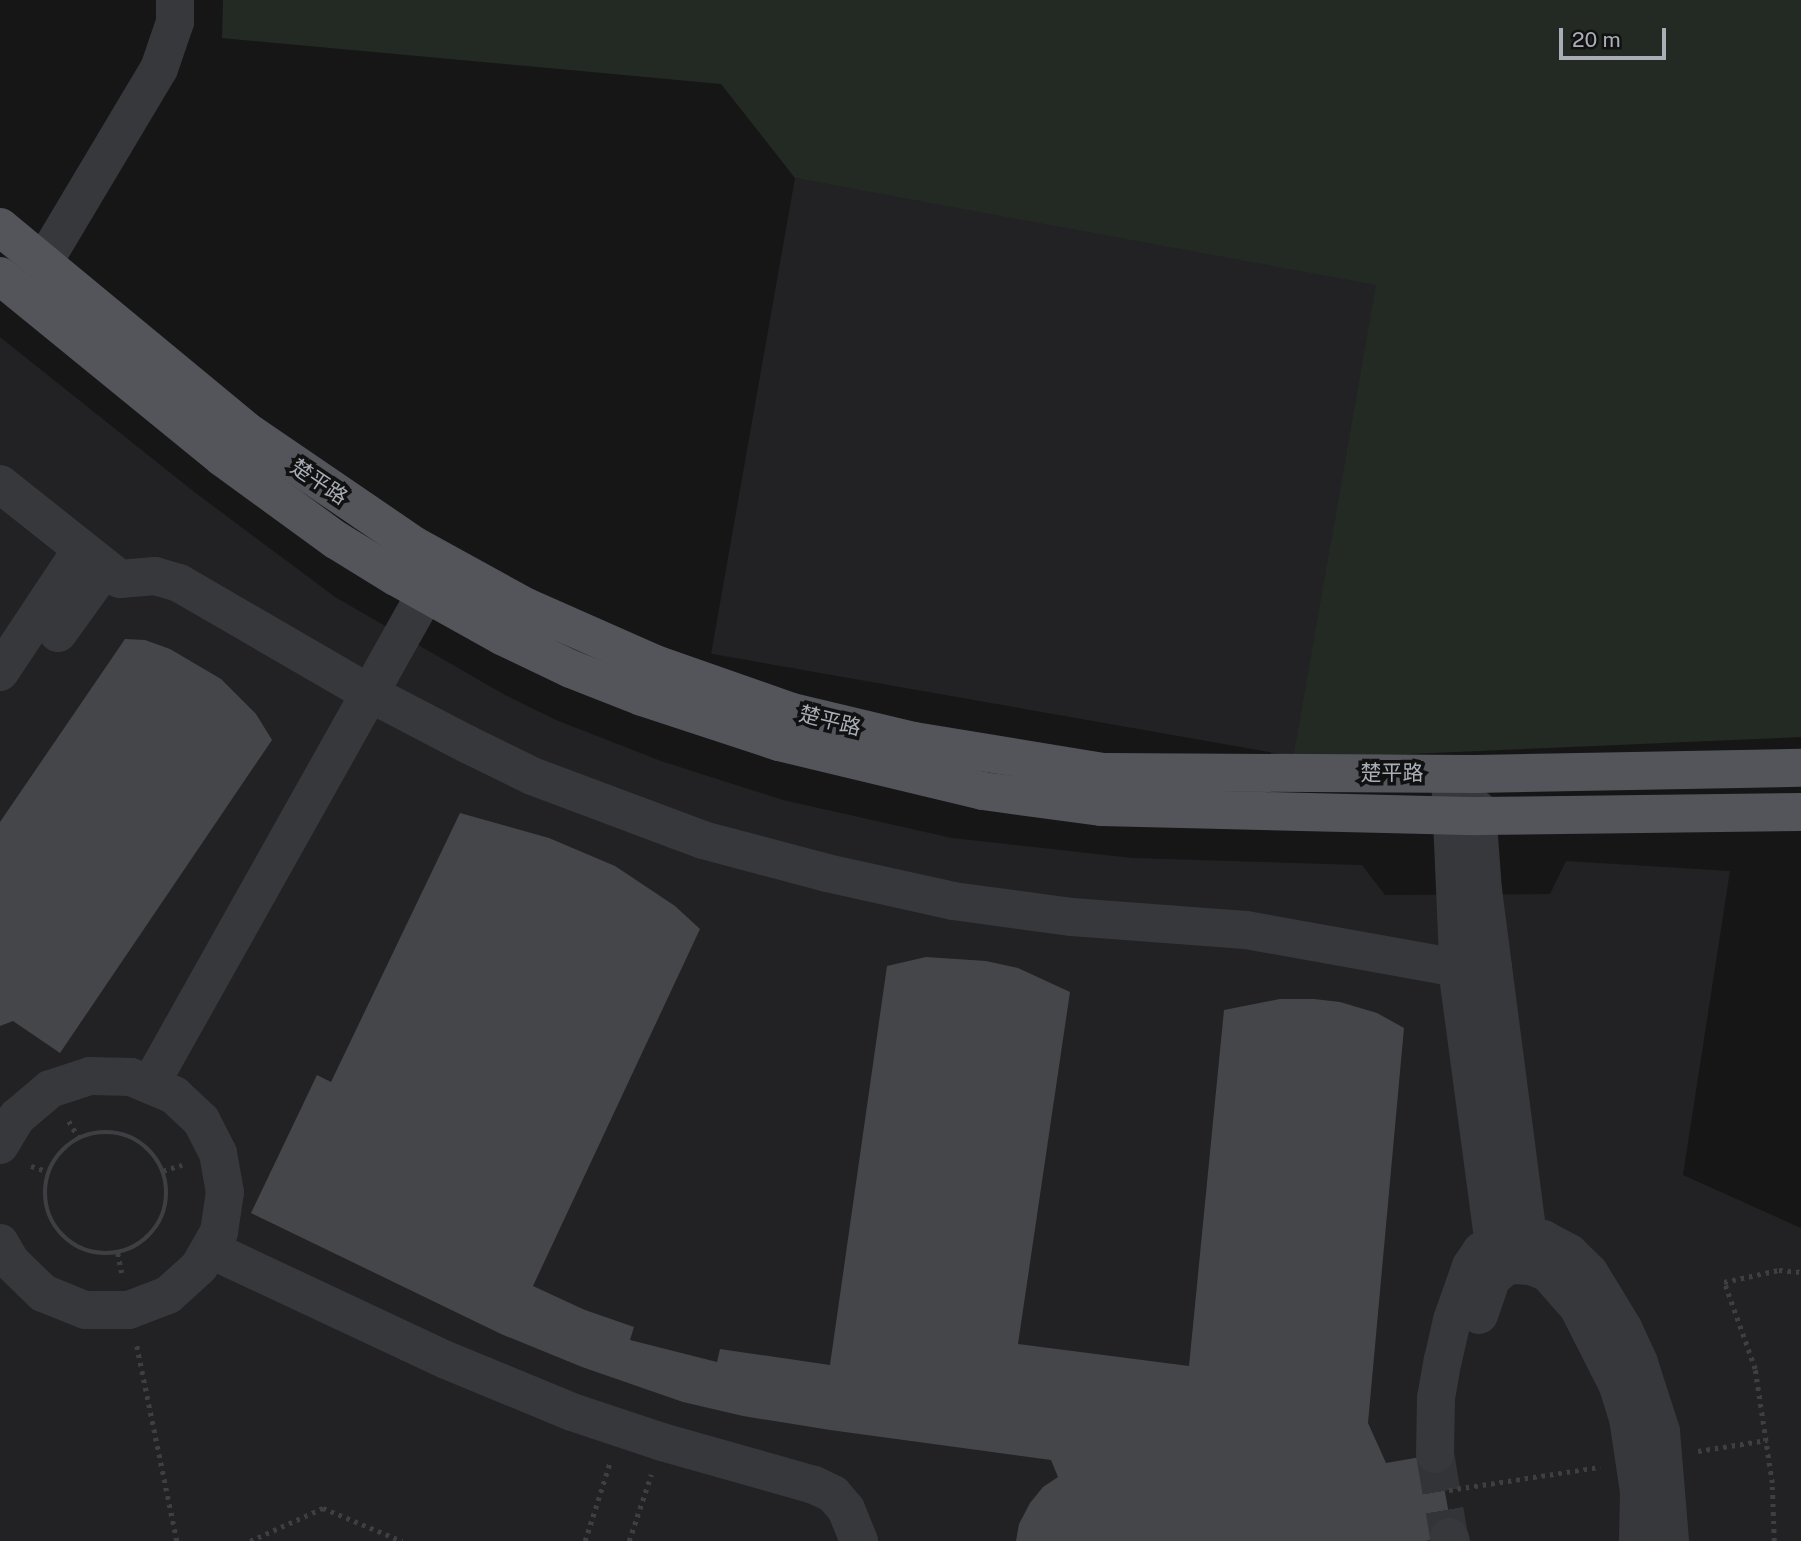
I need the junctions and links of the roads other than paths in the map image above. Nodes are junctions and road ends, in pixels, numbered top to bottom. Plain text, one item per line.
1 (175, 0) edge
2 (0, 227) edge
3 (43, 262) junction
4 (12, 285) edge
5 (1, 486) edge
6 (102, 566) junction
7 (445, 583) junction
8 (66, 639) dead end
9 (0, 672) edge
10 (380, 699) junction
11 (1801, 768) edge
12 (1462, 774) junction
13 (1801, 812) edge
14 (1465, 816) junction
15 (1476, 967) junction
16 (163, 1089) junction
17 (0, 1145) edge
18 (0, 1242) edge
19 (211, 1250) junction
20 (1512, 1253) junction
21 (1446, 1443) tunnel mouth
22 (859, 1541) edge
23 (1638, 1541) edge
24 (1670, 1541) edge

1 - 3 lane
2 - 3 main road, 楚平路
3 - 4 lane
3 - 7 main road, 楚平路
4 - 7 main road, 楚平路
5 - 6 lane
6 - 8 lane
6 - 9 lane
6 - 10 lane
7 - 10 lane
7 - 12 main road, 楚平路
7 - 14 main road, 楚平路
10 - 15 lane
10 - 16 lane
11 - 12 main road, 楚平路
12 - 14 lane
13 - 14 main road, 楚平路
14 - 15 lane
15 - 20 lane
16 - 17 lane
16 - 19 lane
18 - 19 lane
19 - 22 lane
20 - 21 lane
20 - 23 lane
20 - 24 lane

